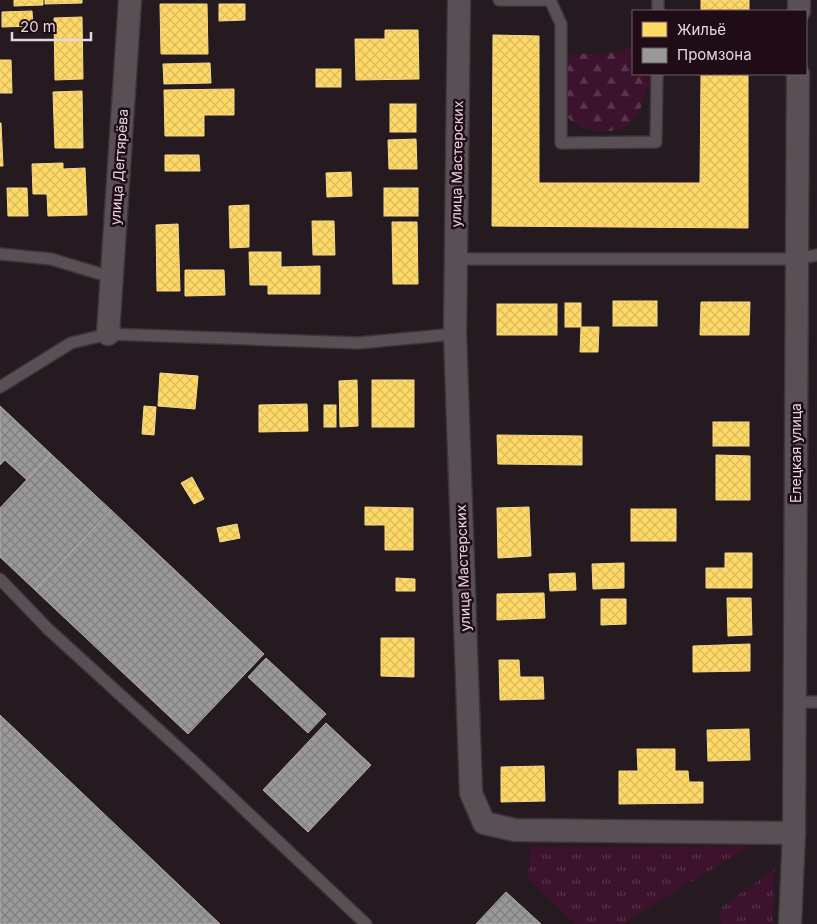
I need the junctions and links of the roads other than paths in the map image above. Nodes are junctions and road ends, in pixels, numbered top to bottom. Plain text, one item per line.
1 (130, 0) edge
2 (459, 0) edge
3 (499, 0) edge
4 (550, 0) edge
5 (657, 75) edge
6 (798, 75) edge
7 (0, 254) edge
8 (807, 257) edge
9 (456, 259) junction
10 (111, 277) junction
11 (108, 334) junction
12 (454, 334) junction
13 (0, 387) edge
14 (0, 579) edge
15 (806, 702) edge
16 (794, 833) junction
17 (366, 924) edge
18 (790, 924) edge

1 - 10 street, улица Дегтярёва
2 - 9 street, улица Мастерских
3 - 4 lane
4 - 5 lane
6 - 8 street, Елецкая улица
7 - 10 lane
8 - 9 lane
8 - 15 street, Елецкая улица
9 - 12 street, улица Мастерских
10 - 11 street, улица Дегтярёва
11 - 12 lane
11 - 13 lane
12 - 16 street, улица Мастерских
14 - 17 lane
15 - 16 street, Елецкая улица
16 - 18 street, Елецкая улица

